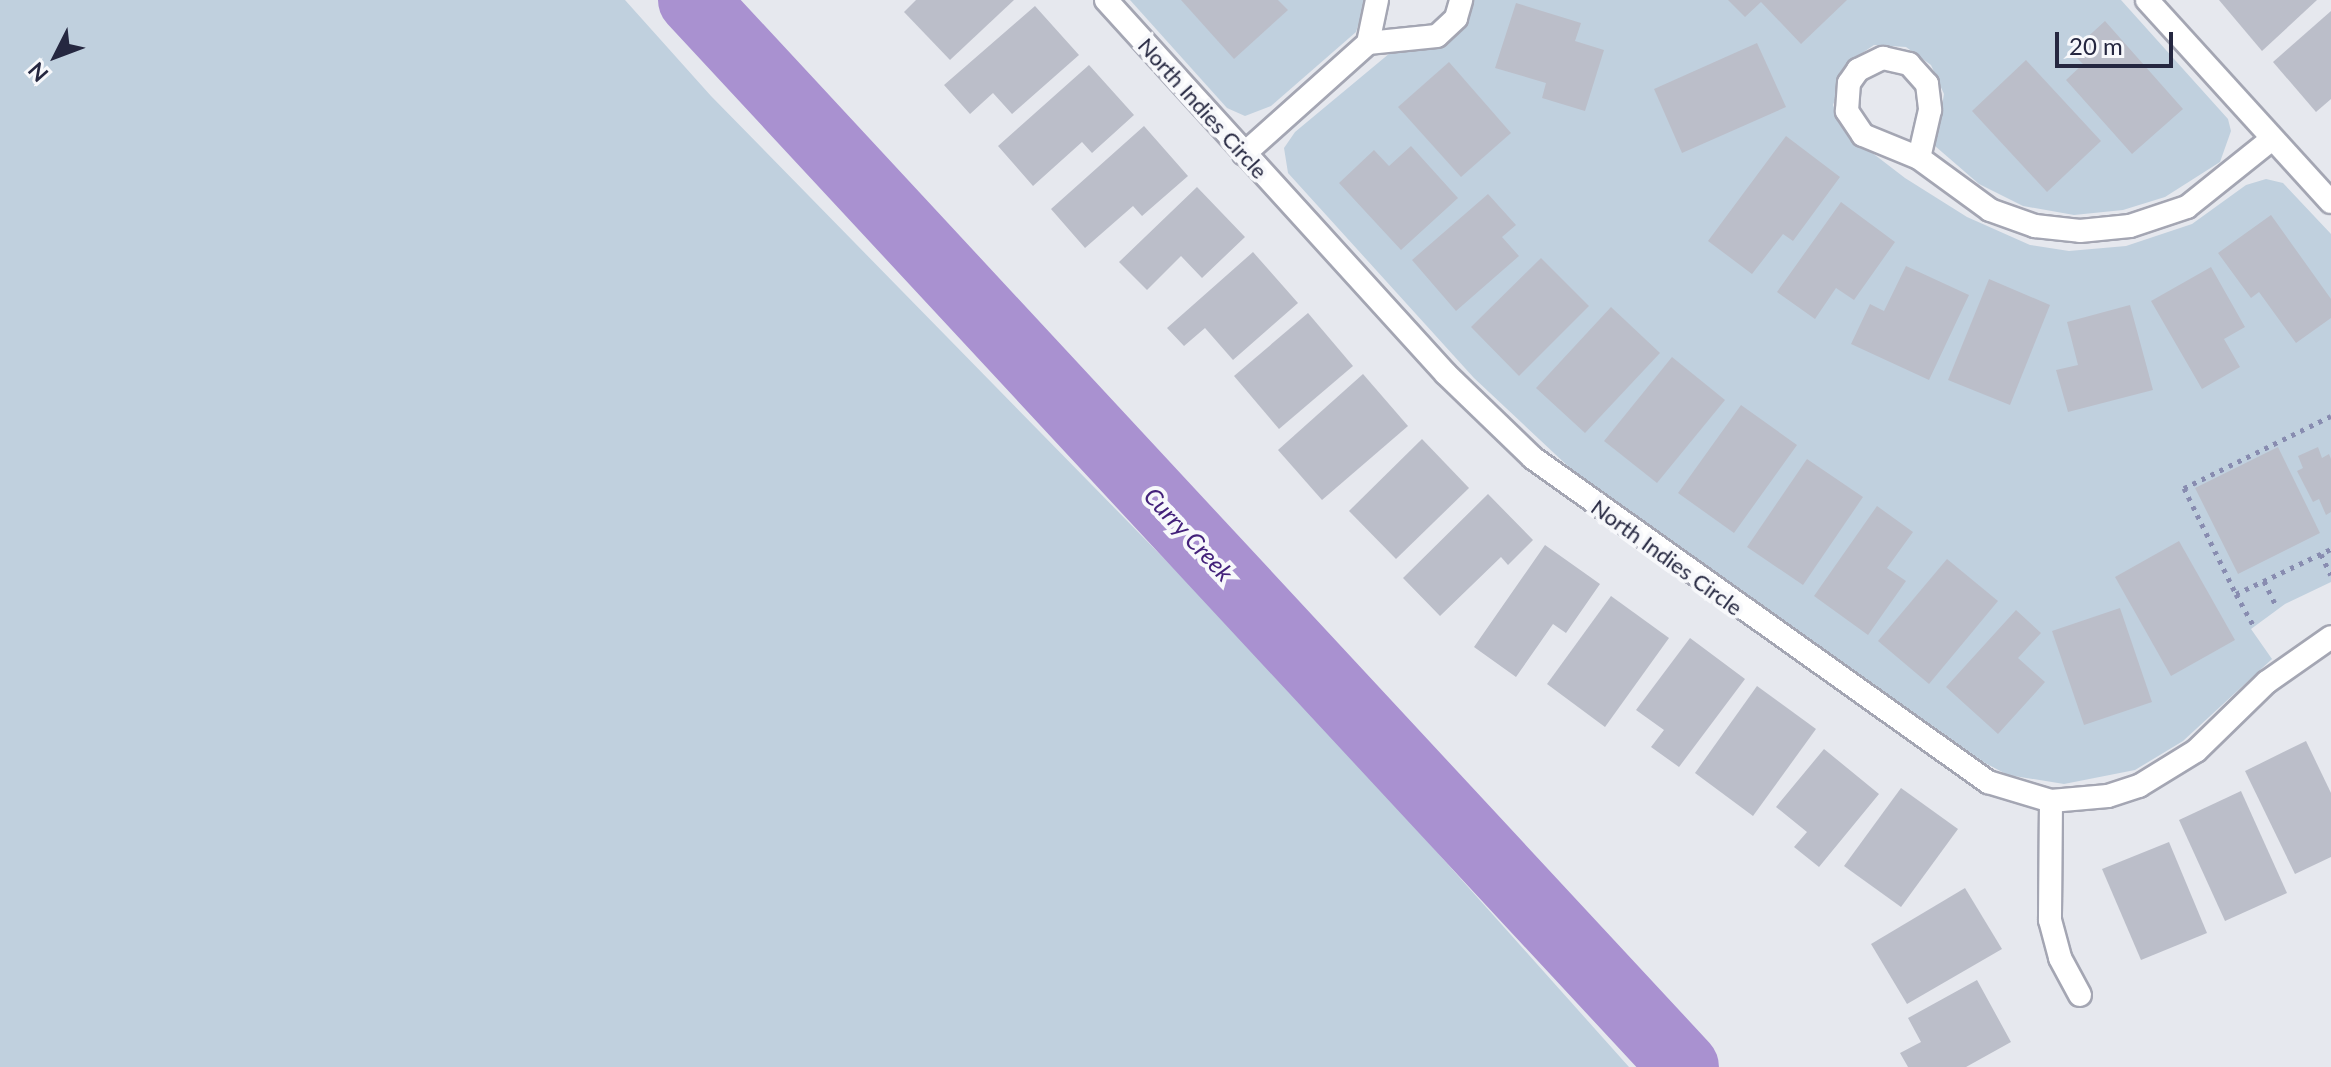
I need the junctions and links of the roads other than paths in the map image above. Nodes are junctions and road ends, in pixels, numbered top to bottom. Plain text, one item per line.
1 (1106, 0) edge
2 (1377, 0) edge
3 (1461, 0) edge
4 (2147, 0) edge
5 (1368, 43) junction
6 (2272, 139) junction
7 (1244, 154) junction
8 (1919, 158) junction
9 (2331, 202) edge
10 (2331, 637) edge
11 (2051, 801) junction
12 (2080, 995) dead end

1 - 7 street, North Indies Circle
2 - 5 street
3 - 5 street
4 - 6 street
5 - 7 street
6 - 8 street
6 - 9 street
7 - 11 street, North Indies Circle
8 - 8 street
10 - 11 street, North Indies Circle
11 - 12 street

